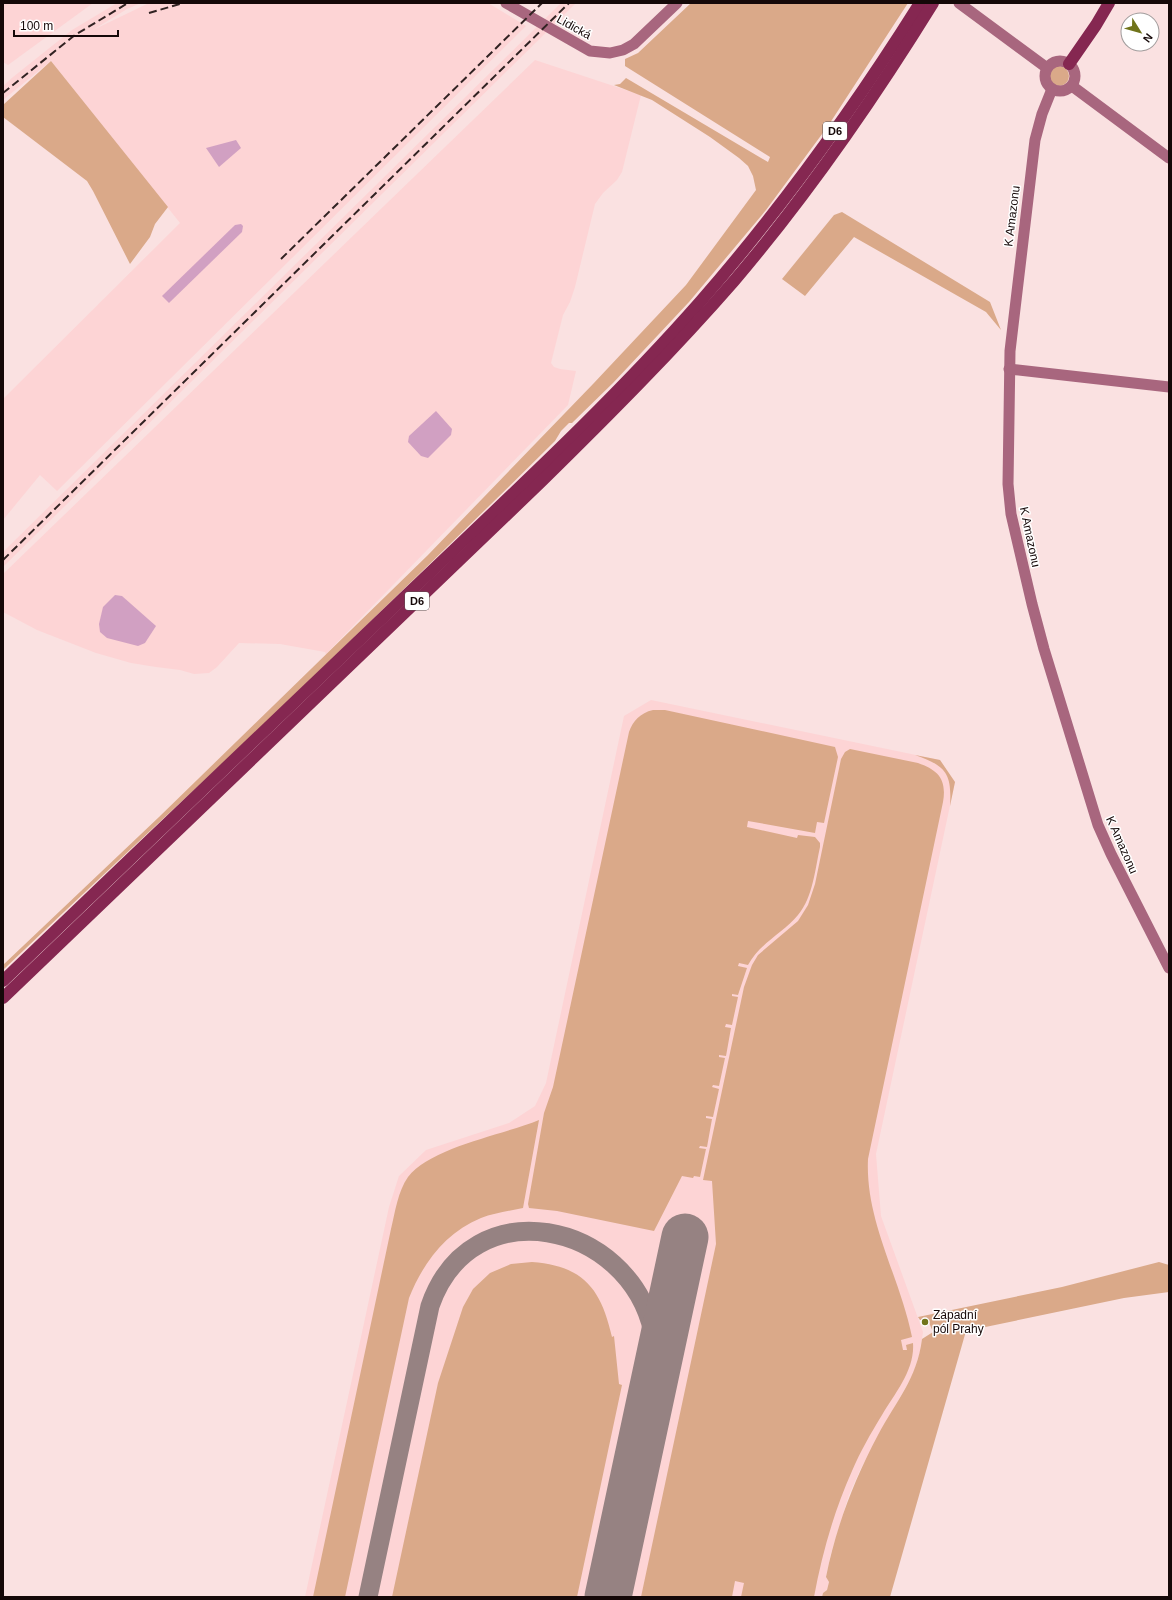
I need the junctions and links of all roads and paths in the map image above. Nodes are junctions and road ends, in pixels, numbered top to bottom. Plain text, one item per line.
1 (506, 3) edge
2 (677, 3) edge
3 (920, 3) edge
4 (933, 3) edge
5 (1109, 3) edge
6 (959, 4) edge
7 (1069, 64) junction
8 (1047, 68) junction
9 (1072, 86) junction
10 (1052, 89) junction
11 (1169, 158) edge
12 (1009, 369) junction
13 (1169, 387) edge
14 (1169, 968) edge
15 (3, 981) edge
16 (3, 998) edge

1 - 2 street, Lidická
3 - 15 highway, D6
4 - 16 highway, D6
5 - 7 highway
6 - 8 street
7 - 8 street
7 - 9 street
8 - 10 street
9 - 10 street
9 - 11 street
10 - 12 street, K Amazonu
12 - 13 street
12 - 14 street, K Amazonu

